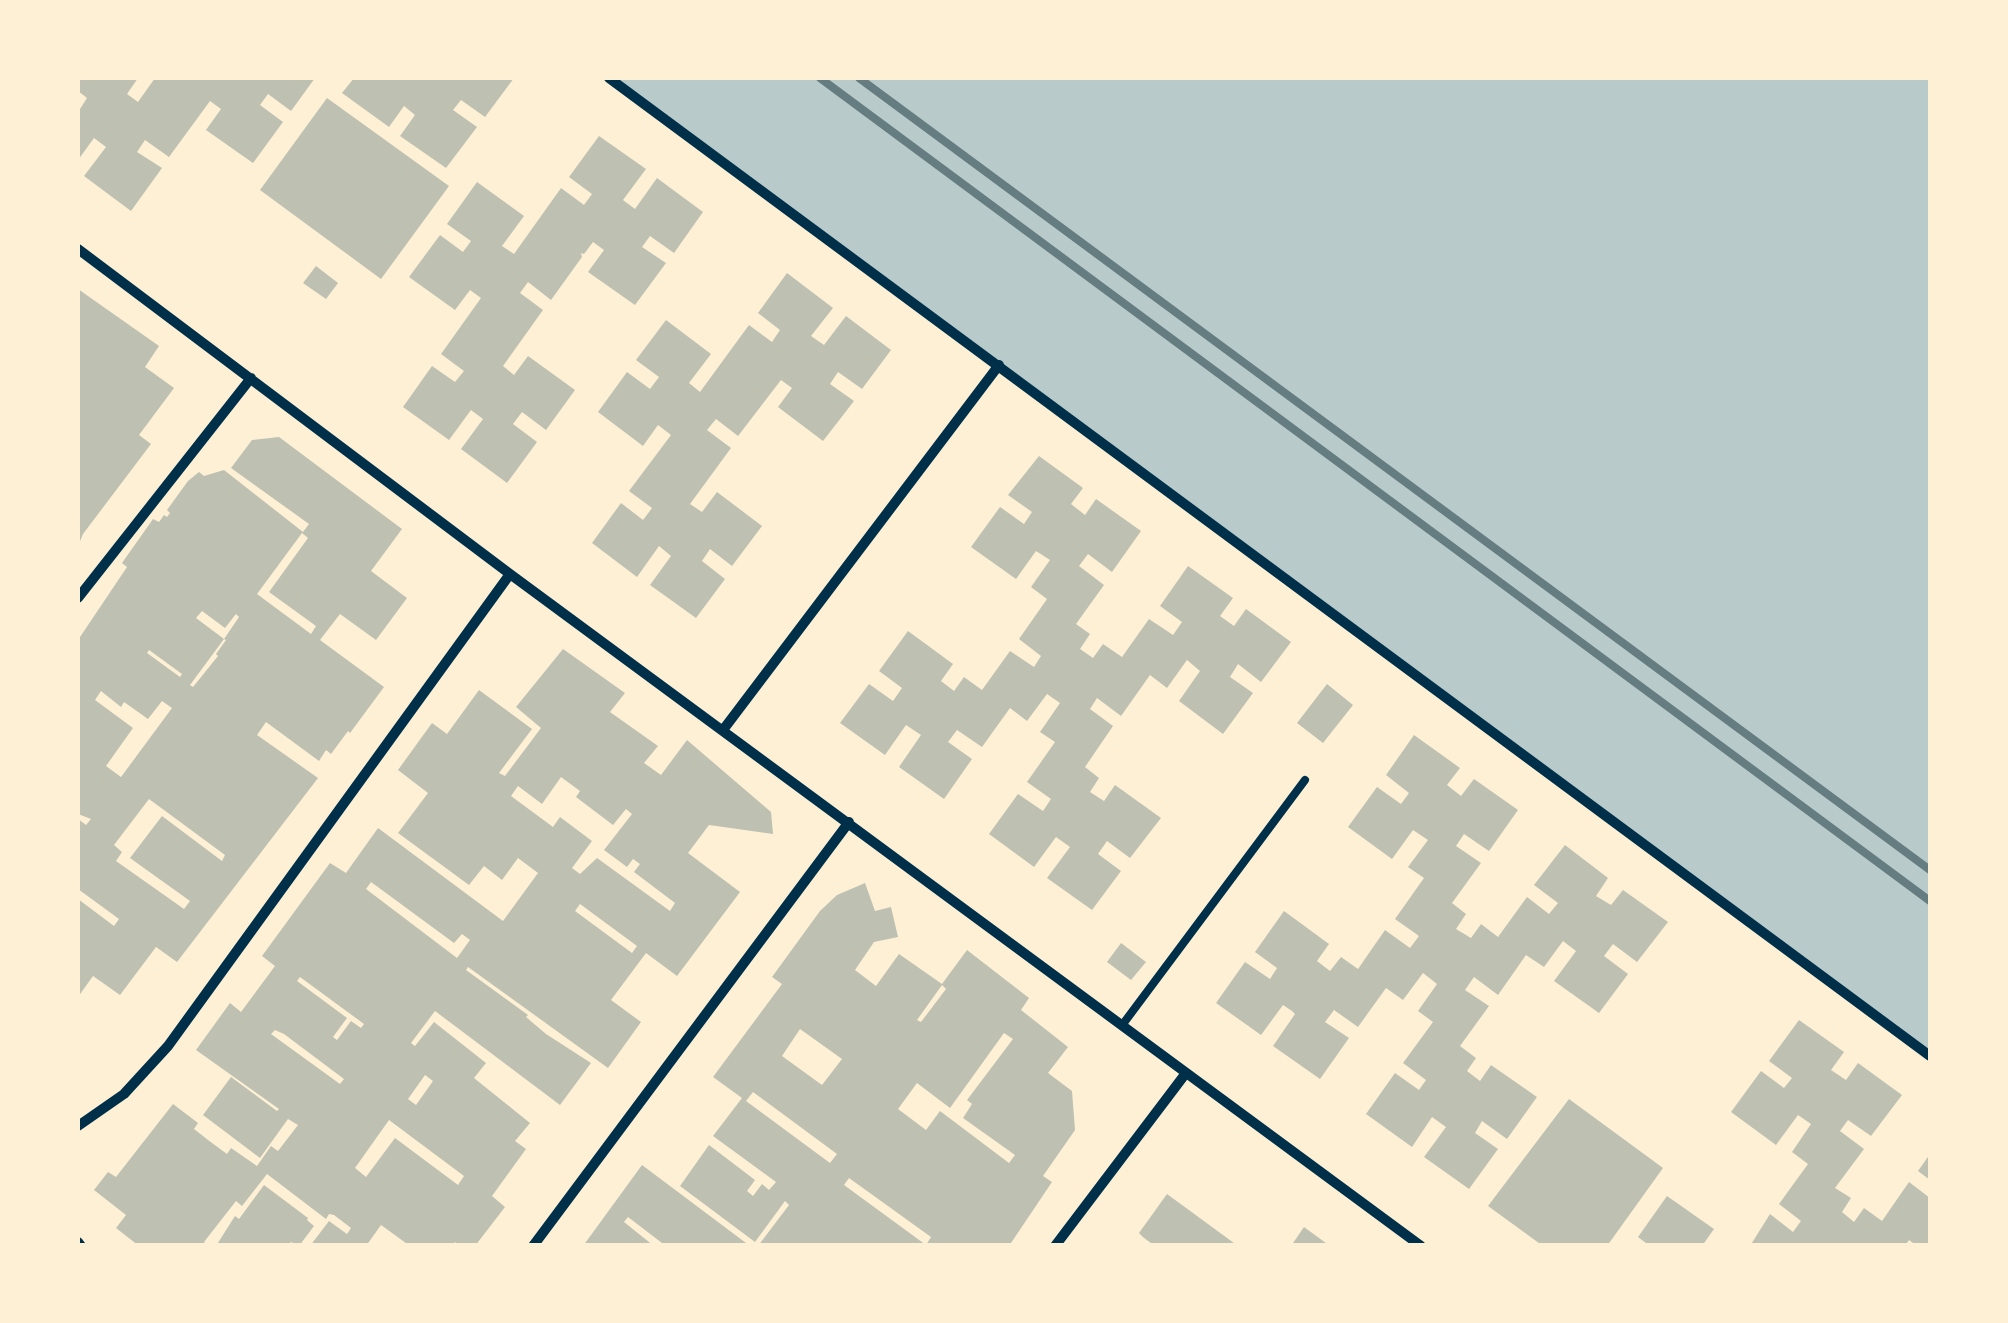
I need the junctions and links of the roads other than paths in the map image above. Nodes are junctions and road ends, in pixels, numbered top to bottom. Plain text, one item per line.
1 (609, 78) edge
2 (78, 249) edge
3 (999, 365) junction
4 (250, 378) junction
5 (510, 574) junction
6 (78, 598) edge
7 (723, 730) junction
8 (1306, 780) dead end
9 (849, 822) junction
10 (1123, 1024) junction
11 (1930, 1056) edge
12 (1186, 1073) junction
13 (78, 1126) edge
14 (533, 1246) edge
15 (1056, 1246) edge
16 (1421, 1246) edge

1 - 3 street
2 - 4 street
3 - 7 street
3 - 11 street
4 - 5 street
4 - 6 street
5 - 7 street
5 - 13 street
7 - 9 street
8 - 10 lane
9 - 10 street
9 - 14 street
10 - 12 street
12 - 15 street
12 - 16 street

